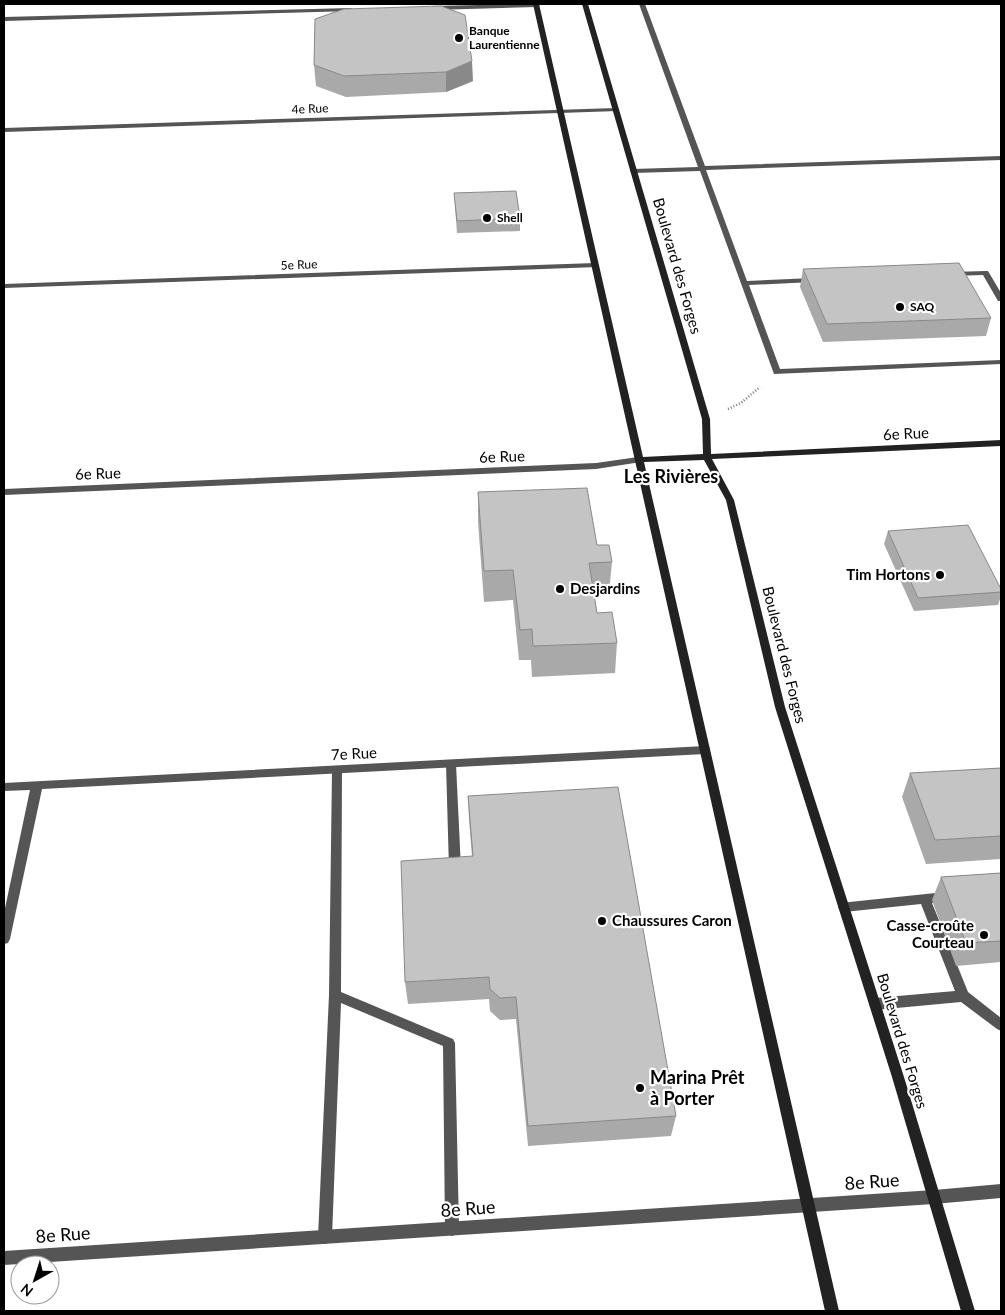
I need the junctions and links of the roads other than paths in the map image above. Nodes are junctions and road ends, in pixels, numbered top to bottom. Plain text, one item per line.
1 (585, 4) edge
2 (642, 4) edge
3 (537, 5) edge
4 (429, 8) edge
5 (360, 10) edge
6 (4, 19) edge
7 (616, 110) junction
8 (561, 112) junction
9 (4, 130) edge
10 (1001, 158) edge
11 (702, 168) junction
12 (633, 171) junction
13 (595, 266) junction
14 (946, 274) edge
15 (821, 280) edge
16 (744, 283) junction
17 (4, 286) edge
18 (1001, 299) edge
19 (1001, 362) edge
20 (1001, 443) edge
21 (707, 458) junction
22 (638, 460) junction
23 (4, 492) edge
24 (705, 750) junction
25 (451, 764) junction
26 (337, 770) junction
27 (37, 785) junction
28 (4, 787) edge
29 (455, 869) edge
30 (954, 896) edge
31 (925, 898) junction
32 (844, 907) junction
33 (4, 939) edge
34 (335, 995) junction
35 (963, 996) junction
36 (875, 1004) junction
37 (1001, 1025) edge
38 (1001, 1191) edge
39 (934, 1197) junction
40 (808, 1205) junction
41 (452, 1229) junction
42 (325, 1237) junction
43 (4, 1258) edge
44 (832, 1311) edge
45 (968, 1311) edge

1 - 7 main road, Boulevard des Forges
2 - 11 street
3 - 4 street
3 - 8 main road
5 - 6 street
7 - 8 street, 4e Rue
7 - 12 main road, Boulevard des Forges
8 - 9 street, 4e Rue
8 - 13 main road
10 - 11 street
11 - 12 street
11 - 16 street
12 - 21 main road, Boulevard des Forges
13 - 17 street, 5e Rue
13 - 22 main road
14 - 18 street
15 - 16 street
16 - 19 street
20 - 21 main road, 6e Rue
21 - 22 main road, 6e Rue
21 - 32 main road, Boulevard des Forges
22 - 23 street, 6e Rue
22 - 24 main road
24 - 25 street, 7e Rue
24 - 40 main road
25 - 26 street, 7e Rue
25 - 29 street
26 - 27 street, 7e Rue
26 - 34 street
27 - 28 street, 7e Rue
27 - 33 street
30 - 31 street
31 - 32 street
31 - 35 street
32 - 36 main road, Boulevard des Forges
34 - 41 street
34 - 42 street
35 - 36 street
35 - 37 street
36 - 39 main road, Boulevard des Forges
38 - 39 street, 8e Rue
39 - 40 street, 8e Rue
39 - 45 main road, Boulevard des Forges
40 - 41 street, 8e Rue
40 - 44 main road
41 - 42 street, 8e Rue
42 - 43 street, 8e Rue

